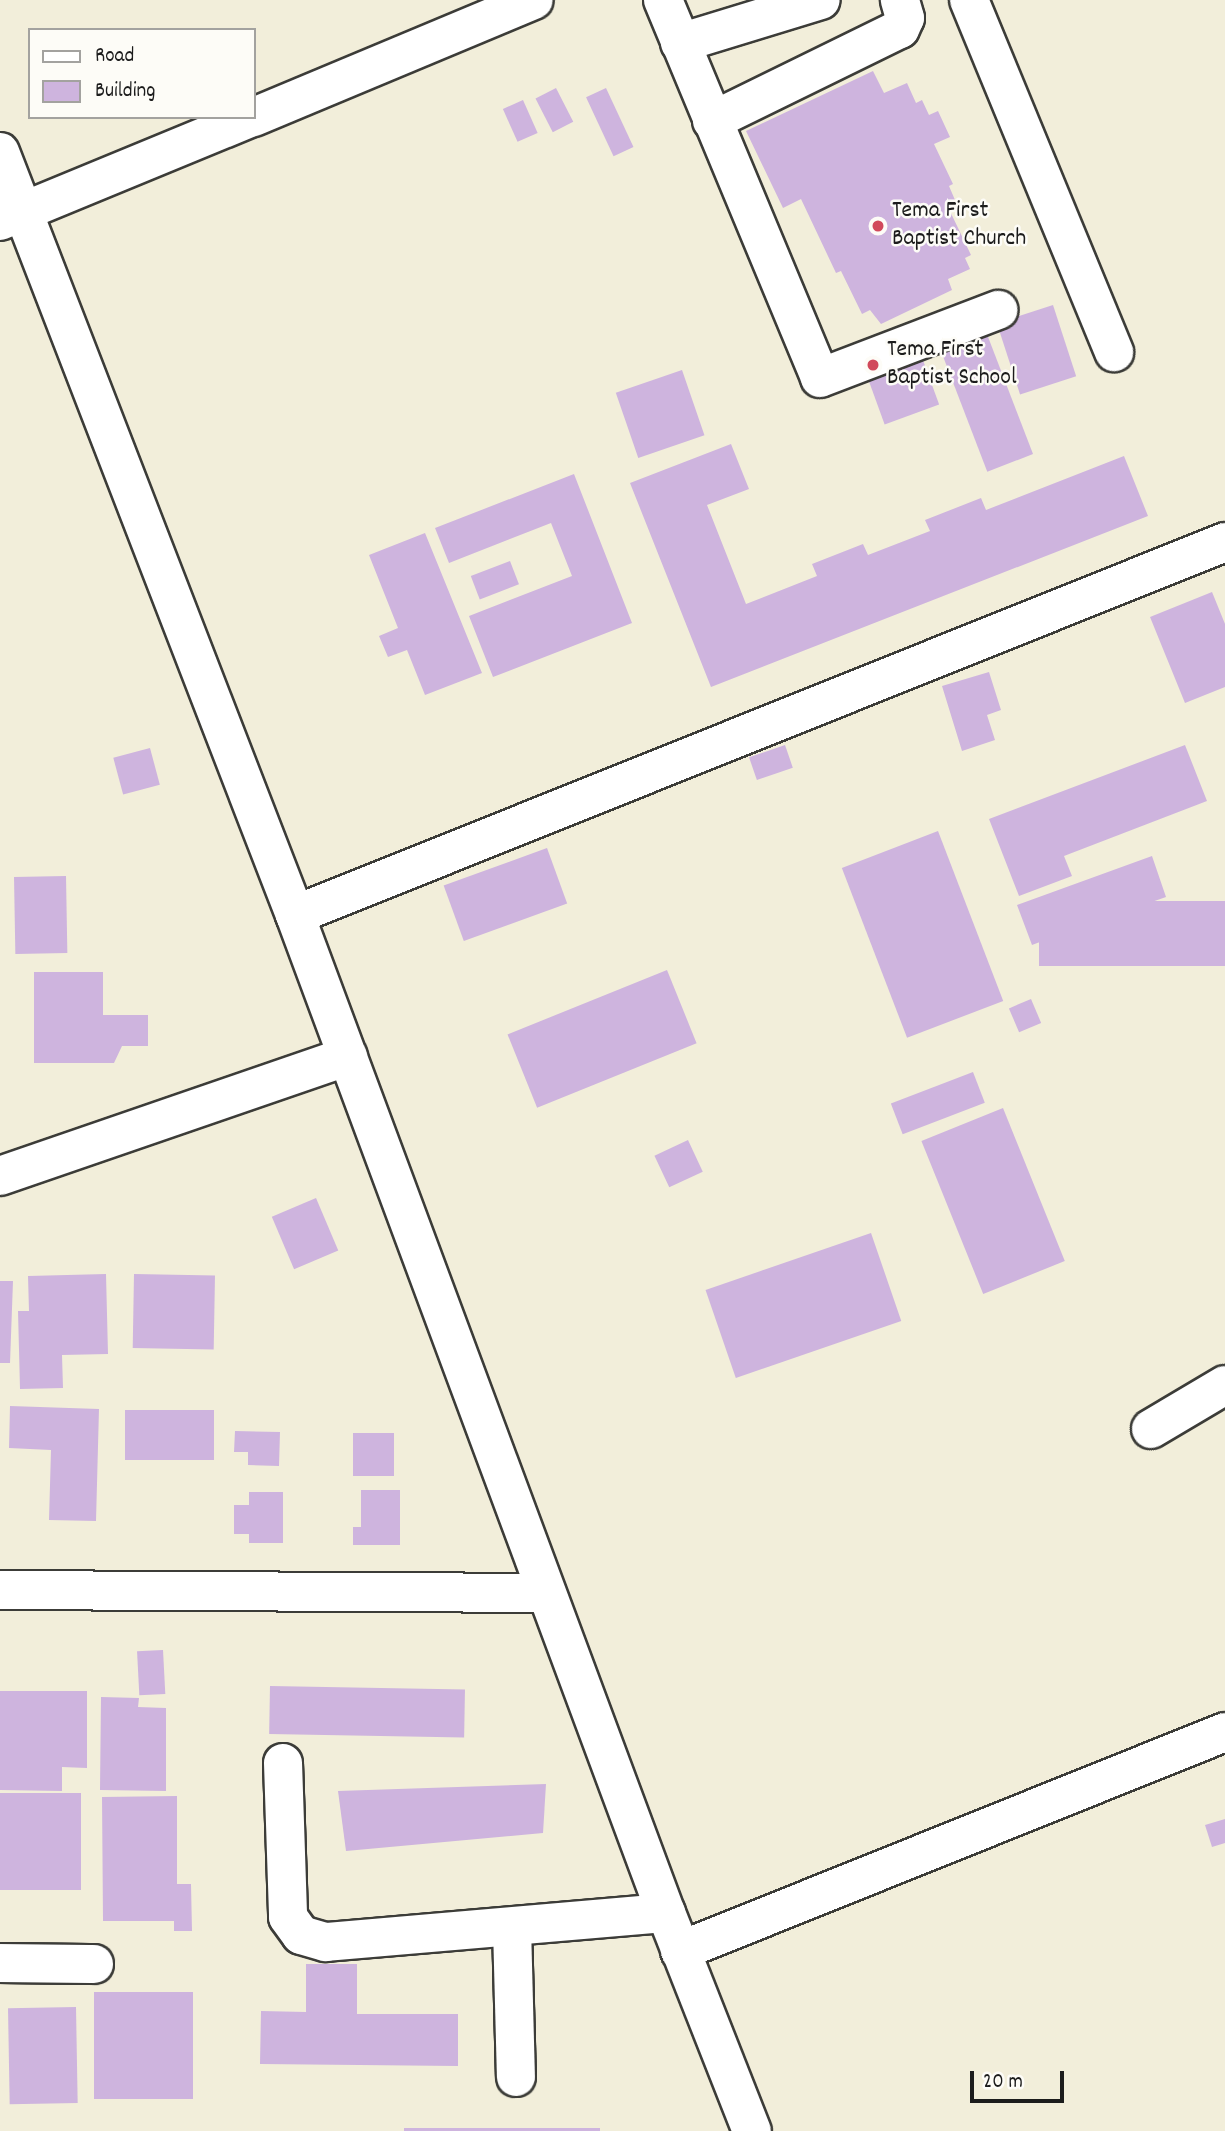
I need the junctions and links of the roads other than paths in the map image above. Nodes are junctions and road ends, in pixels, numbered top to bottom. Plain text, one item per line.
1 (534, 0) edge
2 (663, 0) edge
3 (821, 0) edge
4 (900, 0) edge
5 (969, 0) edge
6 (499, 7) edge
7 (680, 43) junction
8 (256, 116) edge
9 (248, 119) edge
10 (712, 121) junction
11 (0, 152) edge
12 (13, 216) edge
13 (998, 310) dead end
14 (1114, 352) dead end
15 (1225, 541) edge
16 (295, 915) junction
17 (348, 1056) junction
18 (0, 1176) edge
19 (1225, 1385) edge
20 (1151, 1430) dead end
21 (0, 1590) edge
22 (546, 1593) junction
23 (1225, 1732) edge
24 (282, 1763) dead end
25 (666, 1913) junction
26 (512, 1927) junction
27 (680, 1951) junction
28 (0, 1963) edge
29 (94, 1964) dead end
30 (516, 2077) dead end
31 (752, 2131) edge

1 - 6 street
2 - 7 street
3 - 7 street
4 - 10 street
5 - 14 street
6 - 8 street
7 - 10 street
9 - 12 street
10 - 13 street
11 - 12 street
12 - 16 street
15 - 16 street
16 - 17 street
17 - 18 street
17 - 22 street
19 - 20 street
21 - 22 street
22 - 25 street
23 - 27 street
24 - 26 street
25 - 26 street
25 - 27 street
26 - 30 street
27 - 31 street
28 - 29 street

